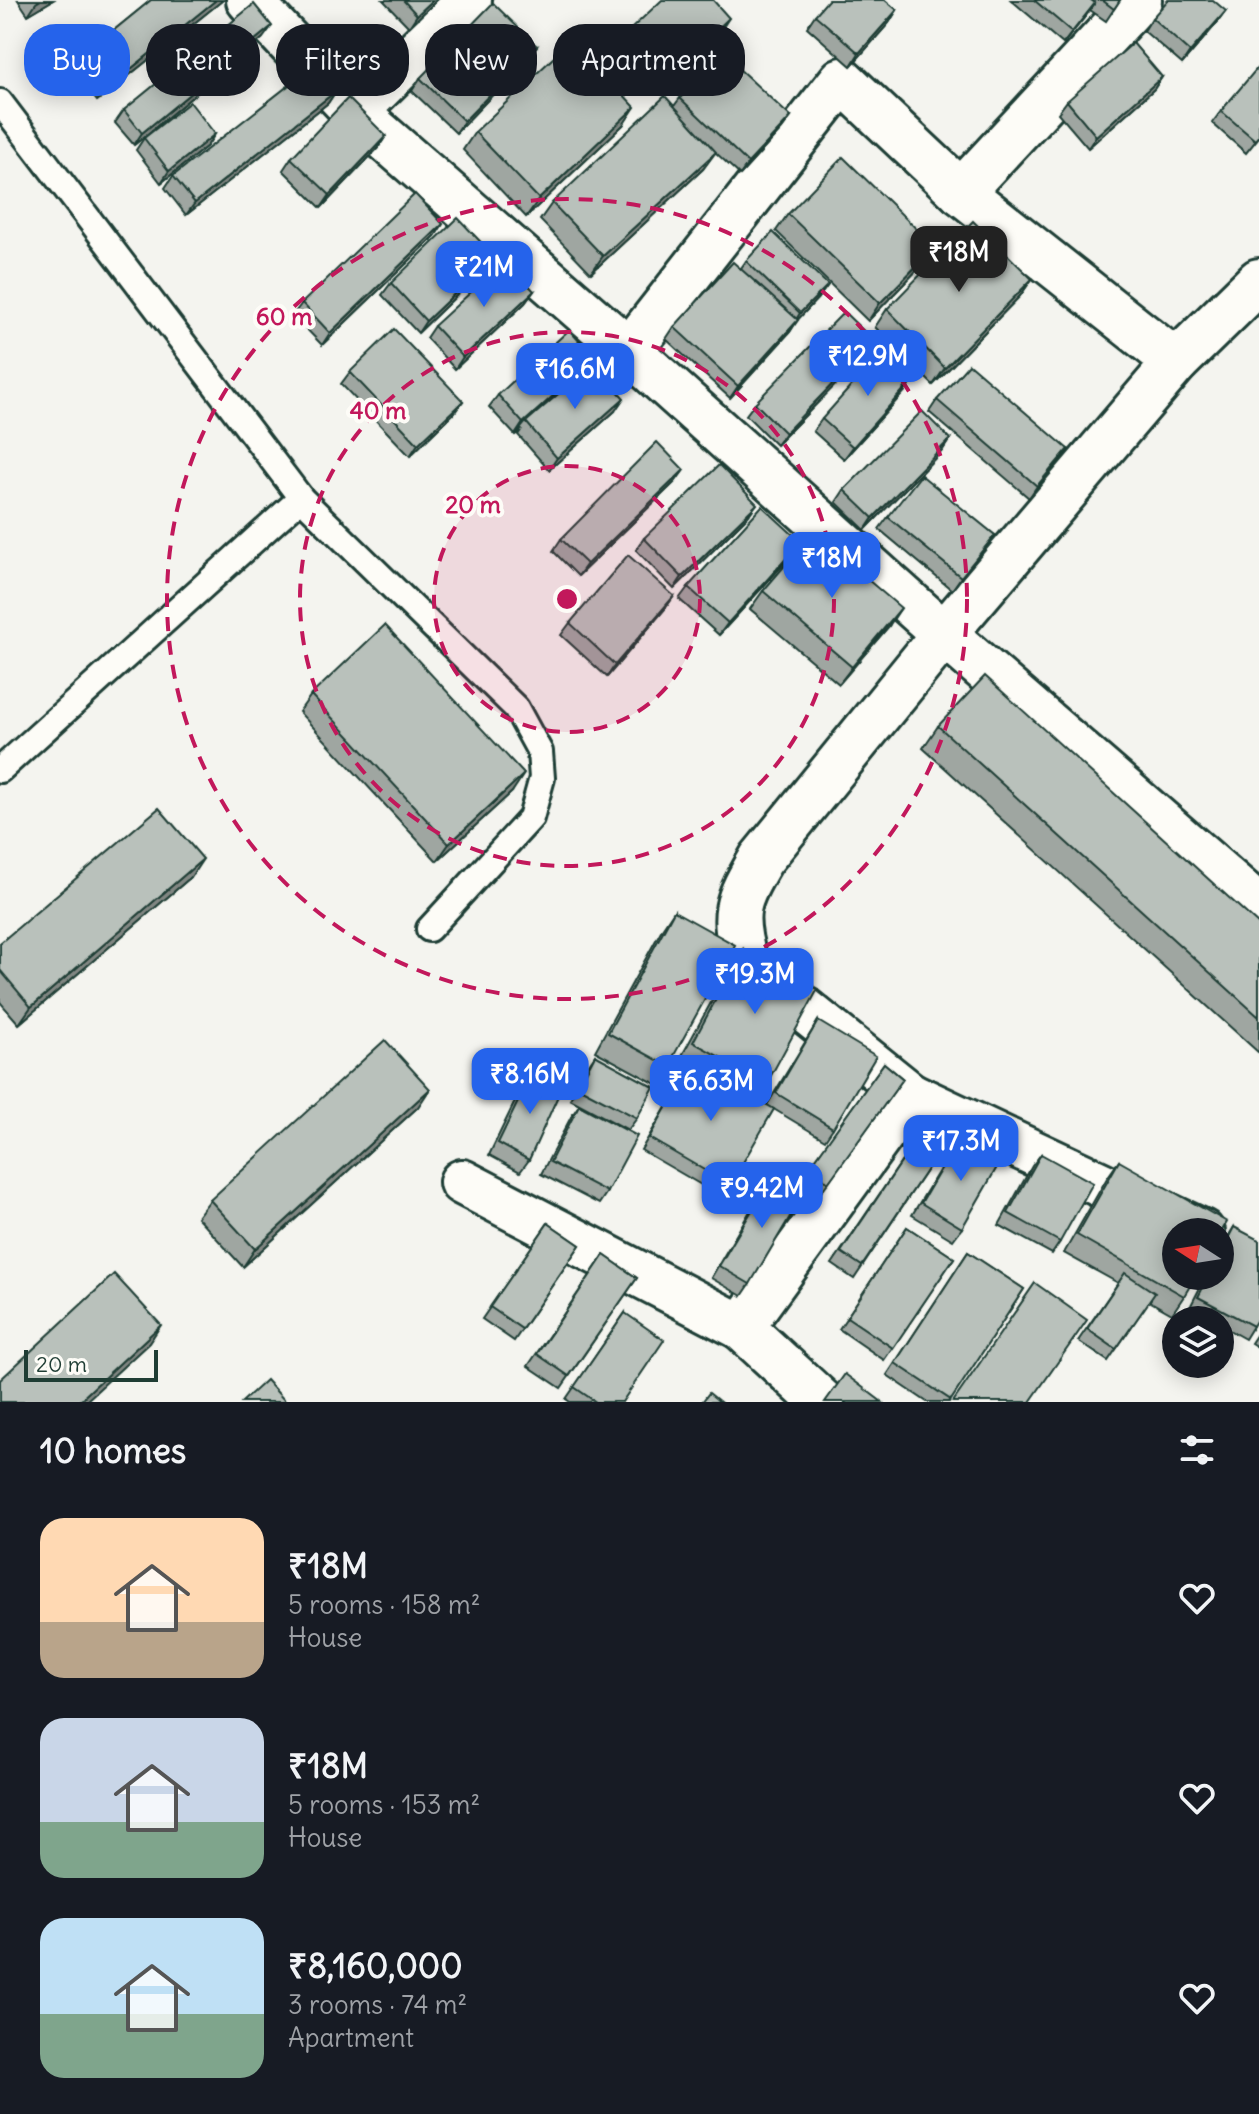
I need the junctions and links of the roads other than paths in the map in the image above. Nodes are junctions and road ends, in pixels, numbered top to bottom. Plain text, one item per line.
1 (249, 0) edge
2 (469, 0) edge
3 (1139, 0) edge
4 (0, 102) edge
5 (355, 112) junction
6 (961, 192) junction
7 (1259, 281) edge
8 (629, 351) junction
9 (1176, 362) junction
10 (301, 498) junction
11 (944, 634) junction
12 (0, 770) edge
13 (1259, 907) edge
14 (429, 929) dead end
15 (910, 1095) junction
16 (462, 1182) dead end
17 (1171, 1218) edge
18 (741, 1327) junction
19 (822, 1402) edge

1 - 5 street
2 - 5 street
3 - 6 street
4 - 10 lane
5 - 8 street
6 - 8 street
6 - 9 street
7 - 9 street
8 - 11 street
9 - 11 street
10 - 12 lane
10 - 14 lane
11 - 13 street
11 - 15 street
15 - 17 street
15 - 18 street
16 - 18 street
18 - 19 street

